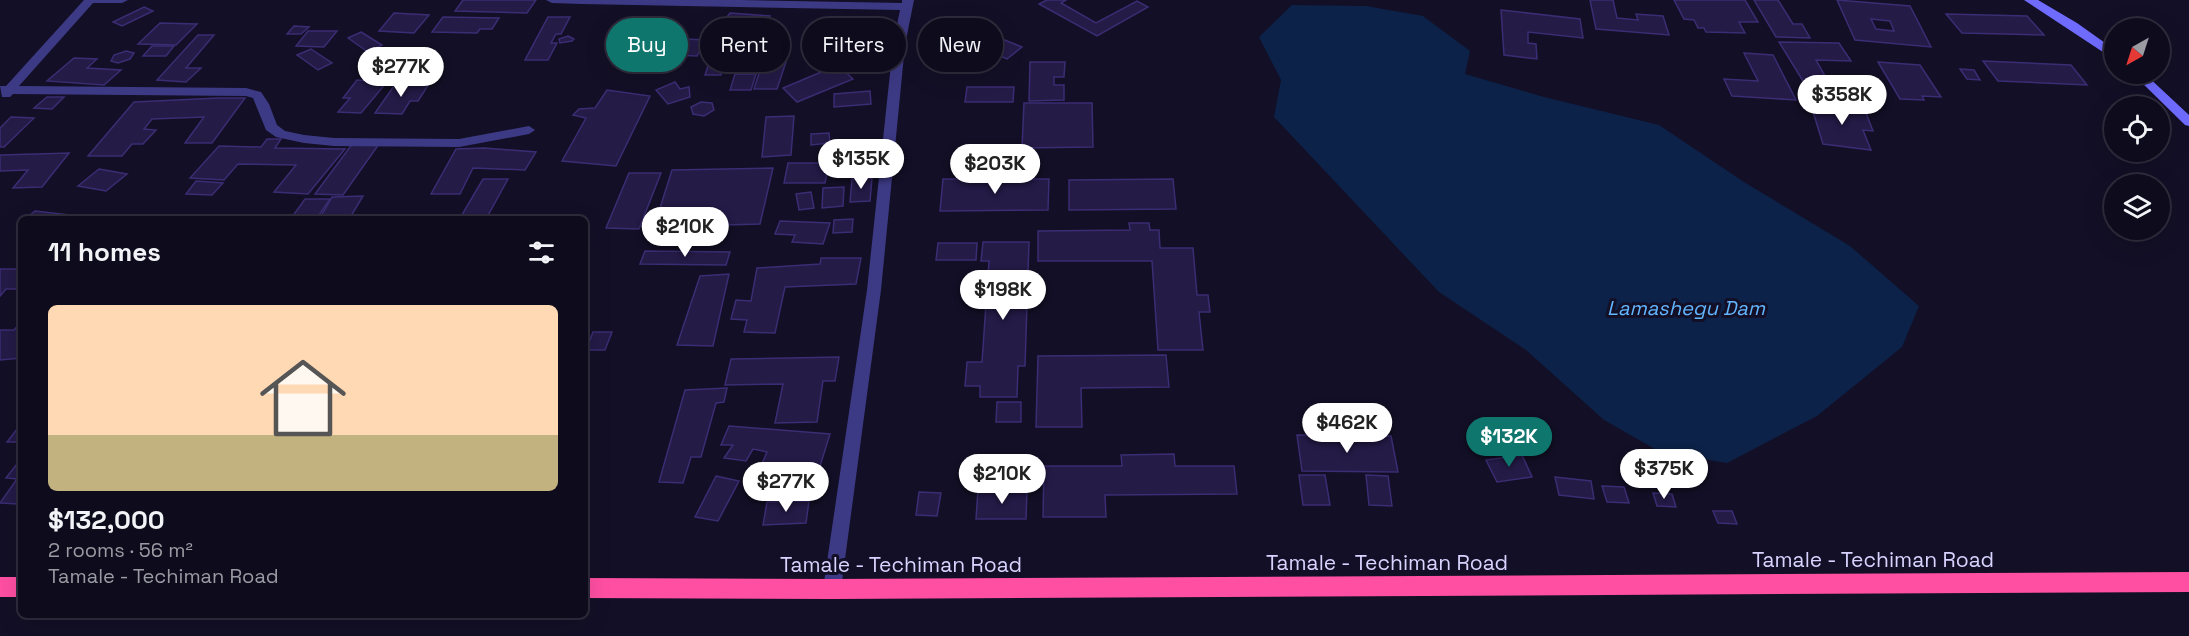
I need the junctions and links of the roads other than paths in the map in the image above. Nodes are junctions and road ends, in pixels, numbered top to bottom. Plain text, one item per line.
1 (91, 0) edge
2 (122, 0) edge
3 (552, 0) edge
4 (2030, 0) edge
5 (583, 1) edge
6 (907, 3) edge
7 (2104, 48) edge
8 (2149, 84) edge
9 (5, 90) edge
10 (0, 100) edge
11 (2189, 122) edge
12 (529, 130) dead end
13 (2189, 582) edge
14 (0, 587) edge
15 (18, 587) edge
16 (588, 588) edge
17 (832, 589) junction

1 - 2 street
1 - 9 street
3 - 5 street
4 - 7 street
5 - 6 street
6 - 17 street
8 - 11 street
9 - 10 street
9 - 12 street
13 - 17 highway, Tamale - Techiman Road
14 - 15 highway
16 - 17 highway, Tamale - Techiman Road

